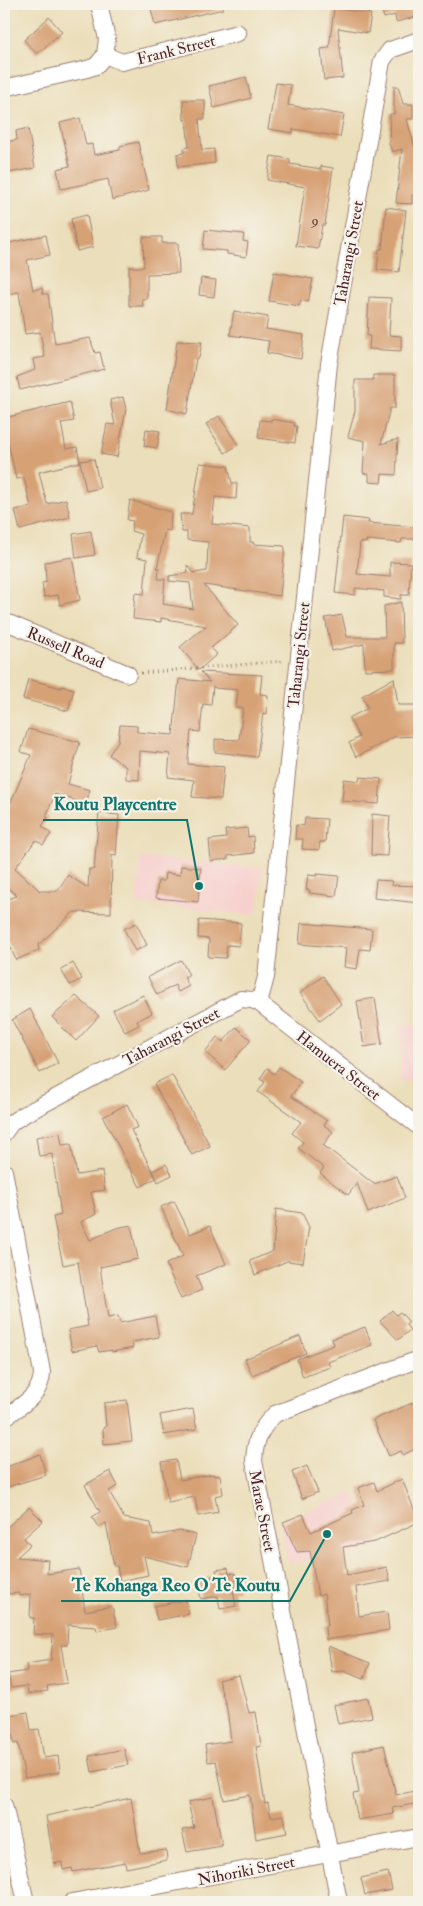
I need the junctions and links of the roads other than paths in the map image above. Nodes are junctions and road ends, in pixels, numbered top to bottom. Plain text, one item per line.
1 (99, 4) edge
2 (238, 34) dead end
3 (419, 40) edge
4 (105, 55) junction
5 (4, 88) edge
6 (4, 622) edge
7 (128, 674) road end
8 (259, 1003) junction
9 (419, 1127) edge
10 (4, 1133) edge
11 (4, 1170) edge
12 (419, 1359) edge
13 (4, 1418) edge
14 (4, 1805) edge
15 (419, 1837) edge
16 (330, 1854) junction
17 (26, 1902) edge
18 (72, 1902) edge
19 (339, 1902) edge

1 - 4 street
2 - 4 street, Frank Street
3 - 8 street, Taharangi Street
4 - 5 street
6 - 7 street, Russell Road
8 - 9 street, Hamuera Street
8 - 10 street, Taharangi Street
11 - 13 street
12 - 16 street, Marae Street
14 - 17 street
15 - 16 street, Nihoriki Street
16 - 18 street, Nihoriki Street
16 - 19 street, Marae Street

